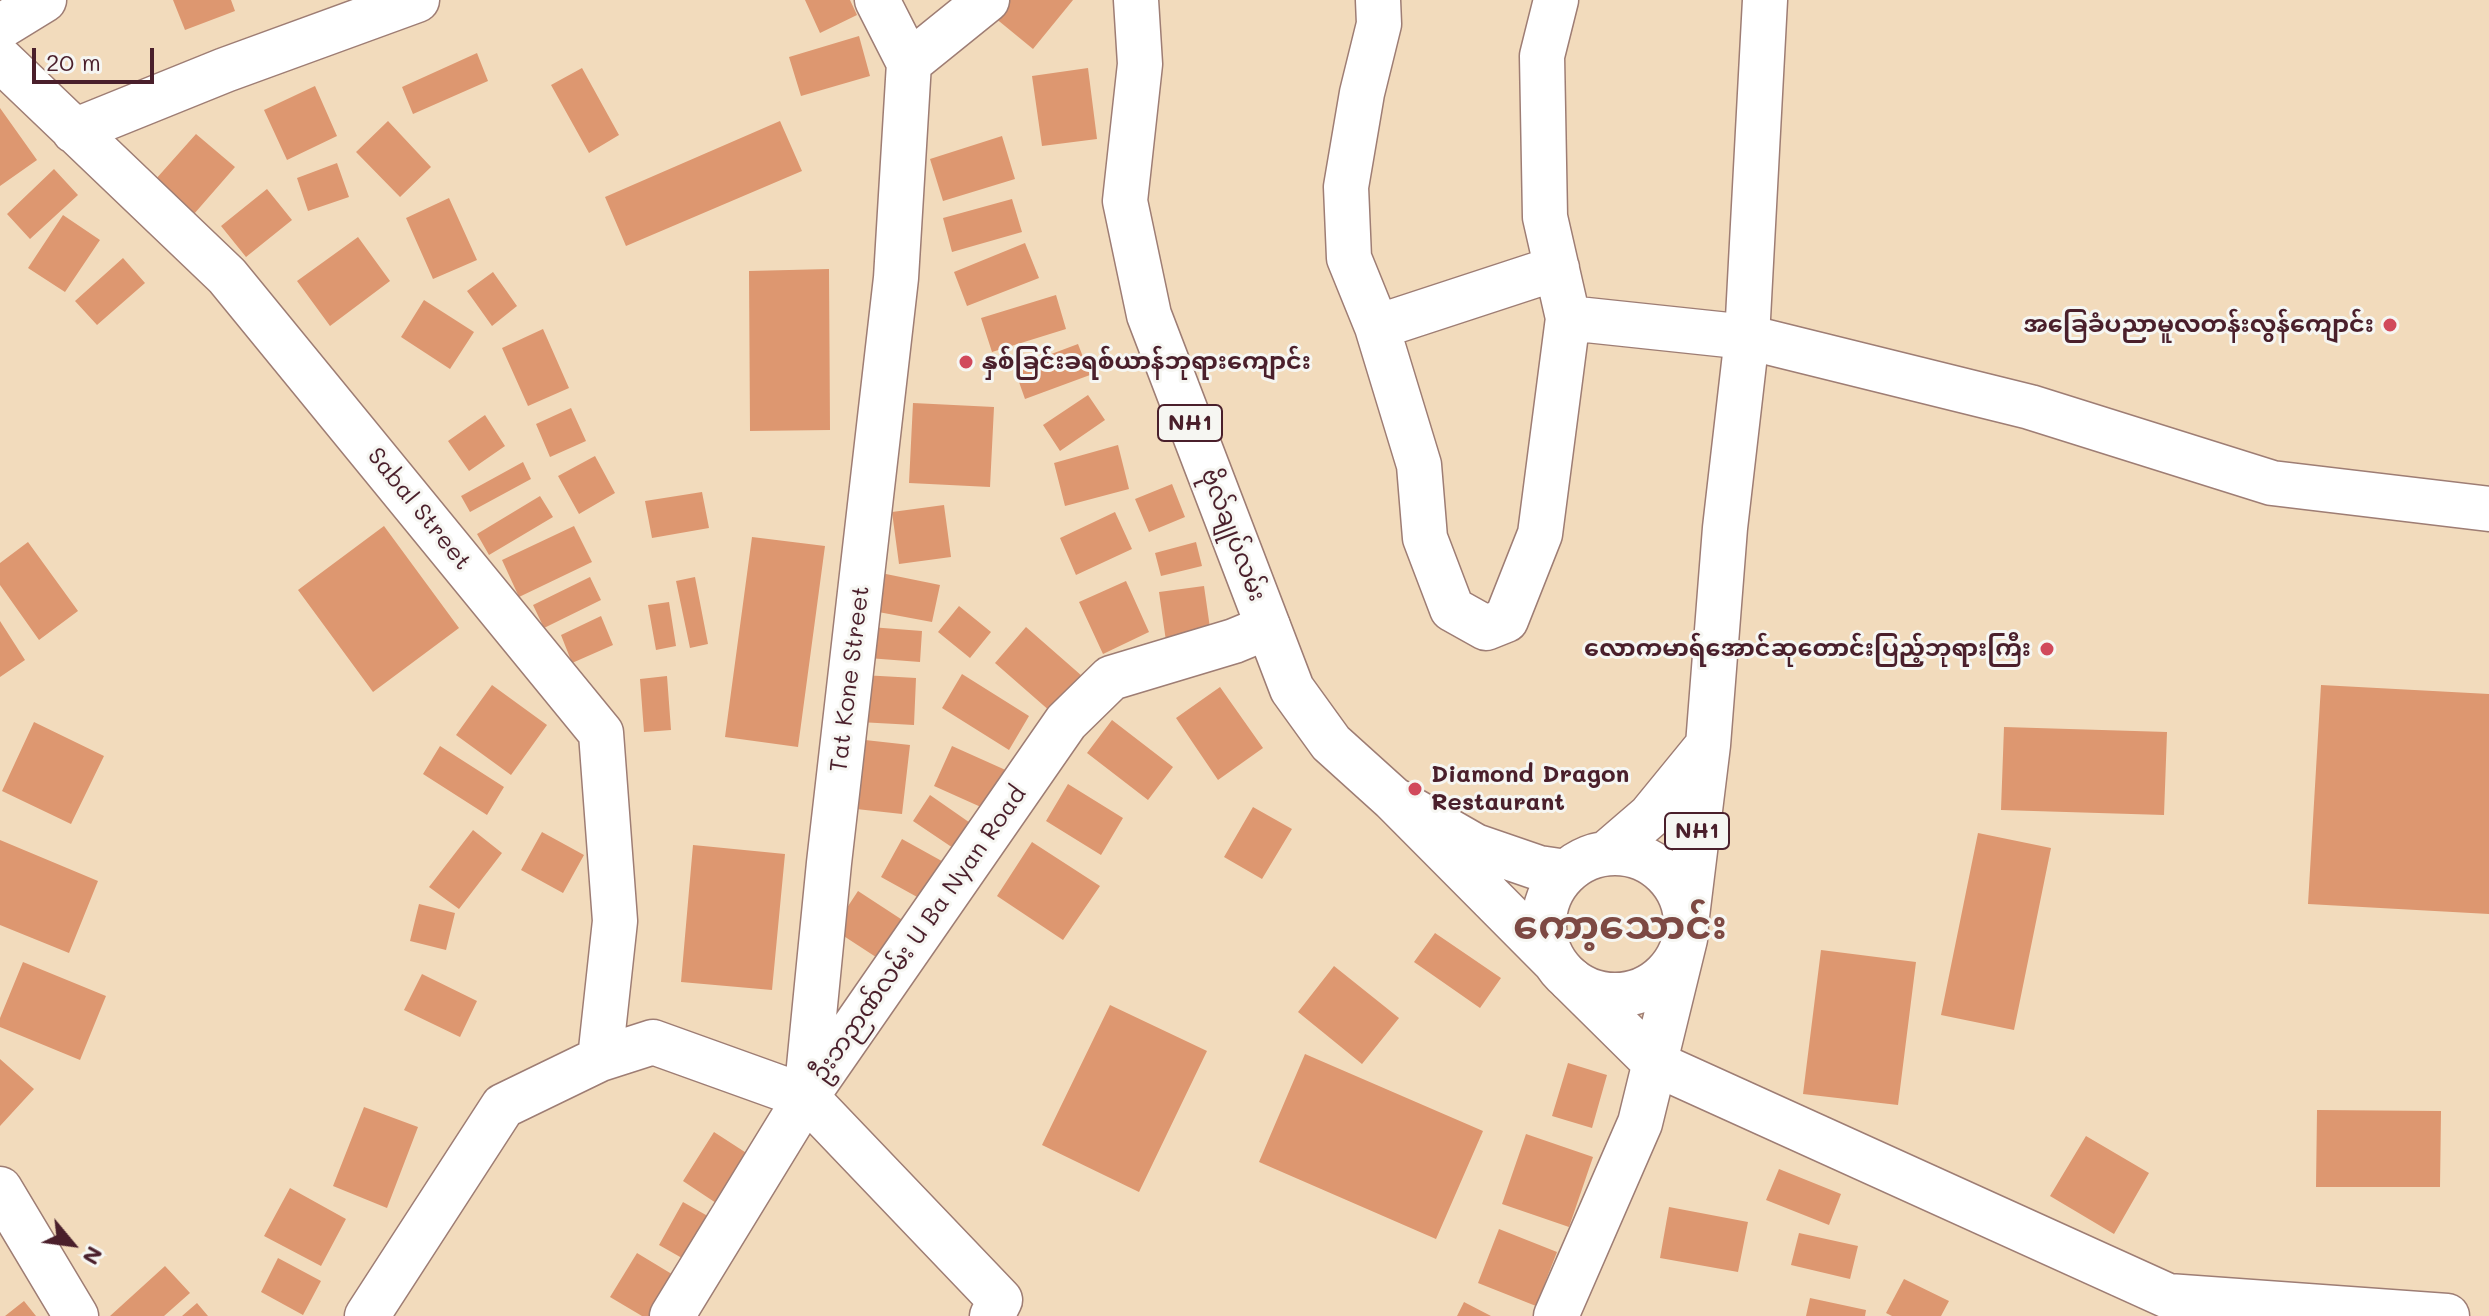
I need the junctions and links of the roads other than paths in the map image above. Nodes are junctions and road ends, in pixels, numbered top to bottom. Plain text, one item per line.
1 (44, 0) edge
2 (417, 0) edge
3 (877, 0) edge
4 (987, 0) edge
5 (1136, 0) edge
6 (1378, 0) edge
7 (1556, 0) edge
8 (1765, 0) edge
9 (0, 27) edge
10 (0, 59) edge
11 (909, 63) junction
12 (74, 131) junction
13 (1557, 268) junction
14 (1568, 318) junction
15 (1377, 327) junction
16 (1747, 337) junction
17 (2489, 509) edge
18 (1268, 627) junction
19 (1708, 745) junction
20 (1393, 799) junction
21 (1607, 853) junction
22 (1566, 872) junction
23 (1686, 928) junction
24 (1562, 970) junction
25 (600, 1059) junction
26 (1656, 1064) junction
27 (806, 1097) junction
28 (0, 1189) edge
29 (76, 1316) edge
30 (367, 1316) edge
31 (672, 1316) edge
32 (992, 1316) edge
33 (1556, 1316) edge
34 (2447, 1316) edge

1 - 9 main road
2 - 12 main road
3 - 11 main road
4 - 11 main road
5 - 18 main road, ဗိုလ်ချုပ်လမ်း / NH1
6 - 15 main road
7 - 13 main road
8 - 16 main road, NH1
10 - 12 main road, Sabal Street
11 - 27 main road, Tat Kone Street
12 - 25 main road, Sabal Street
13 - 14 main road
13 - 15 main road
14 - 15 main road
14 - 16 main road
16 - 17 main road
16 - 19 main road, NH1
18 - 20 main road, ဗိုလ်ချုပ်လမ်း / NH1
18 - 27 main road, ဦးဘဉာဏ်လမ်း U Ba Nyan Road
19 - 21 main road, NH1
19 - 23 main road, NH1
20 - 22 main road, NH1
20 - 24 main road, NH1
21 - 22 main road, NH1
21 - 23 main road, NH1
22 - 24 main road
23 - 24 main road, NH1
23 - 26 main road
24 - 26 main road
25 - 27 main road, ဦးဘဉာဏ်လမ်း U Ba Nyan Road
25 - 30 main road, ဦးဘဉာဏ်လမ်း U Ba Nyan Road
26 - 33 main road
26 - 34 main road
27 - 31 main road
27 - 32 main road
28 - 29 main road

